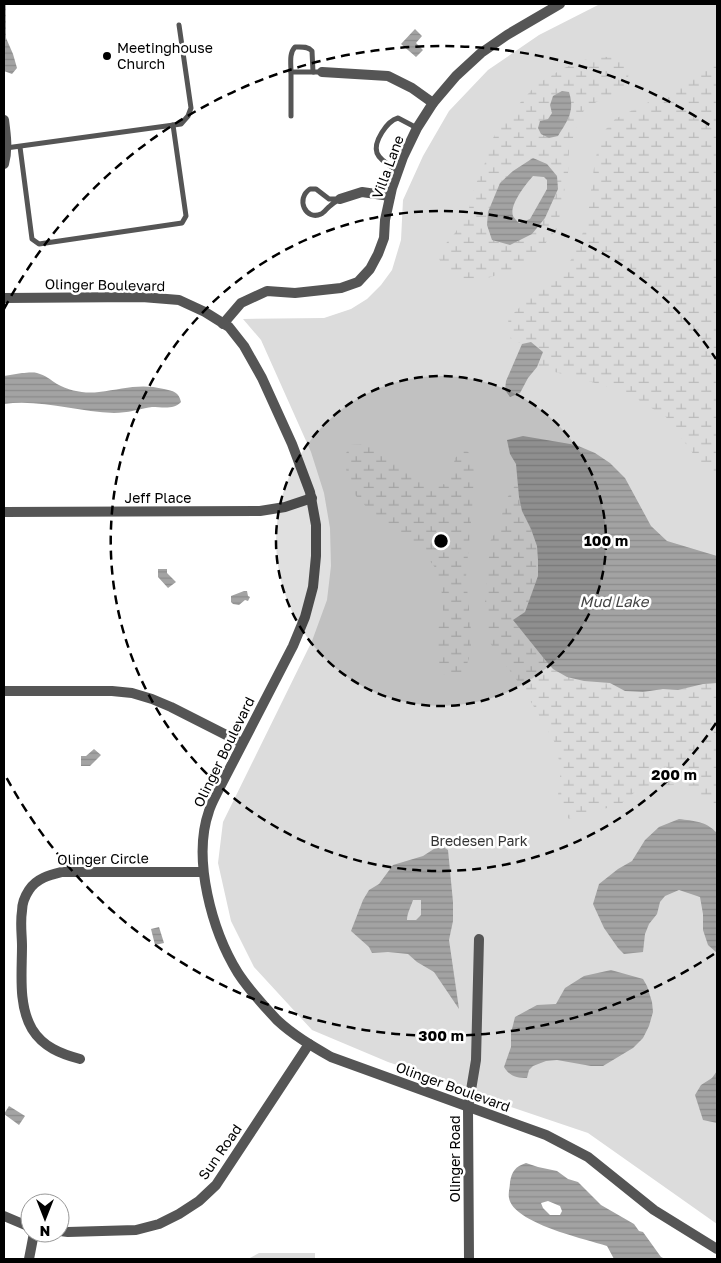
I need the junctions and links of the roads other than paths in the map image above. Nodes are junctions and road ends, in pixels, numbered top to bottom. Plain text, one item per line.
1 (560, 4) edge
2 (178, 25) dead end
3 (292, 72) junction
4 (317, 72) junction
5 (433, 103) junction
6 (292, 116) dead end
7 (4, 120) edge
8 (173, 125) junction
9 (417, 128) junction
10 (20, 147) junction
11 (6, 148) junction
12 (4, 164) edge
13 (398, 171) junction
14 (390, 196) junction
15 (340, 199) junction
16 (4, 298) edge
17 (223, 324) junction
18 (312, 498) junction
19 (4, 512) edge
20 (4, 691) edge
21 (242, 743) junction
22 (203, 872) junction
23 (479, 939) dead end
24 (309, 1044) junction
25 (80, 1059) dead end
26 (468, 1108) junction
27 (4, 1216) edge
28 (20, 1222) edge
29 (70, 1232) edge
30 (32, 1243) edge
31 (717, 1250) edge
32 (29, 1259) edge
33 (469, 1259) edge

1 - 5 street, Villa Lane
2 - 8 lane
3 - 4 lane
3 - 4 lane
3 - 6 lane
4 - 5 street
5 - 9 street, Villa Lane
7 - 11 street
8 - 10 lane
8 - 10 lane
9 - 13 street, Villa Lane
9 - 13 lane
10 - 11 lane
11 - 12 street
13 - 14 street, Villa Lane
14 - 15 street
14 - 17 street, Villa Lane
15 - 15 lane
16 - 17 street, Olinger Boulevard
17 - 18 street, Olinger Boulevard
18 - 19 street, Jeff Place
18 - 21 street, Olinger Boulevard
20 - 21 street
21 - 22 street, Olinger Boulevard
22 - 24 street, Olinger Boulevard
22 - 25 street, Olinger Circle
23 - 26 street, Olinger Road
24 - 26 street, Olinger Boulevard
24 - 29 street, Sun Road
26 - 31 street, Olinger Boulevard
26 - 33 street, Olinger Road
27 - 28 street
30 - 32 street

